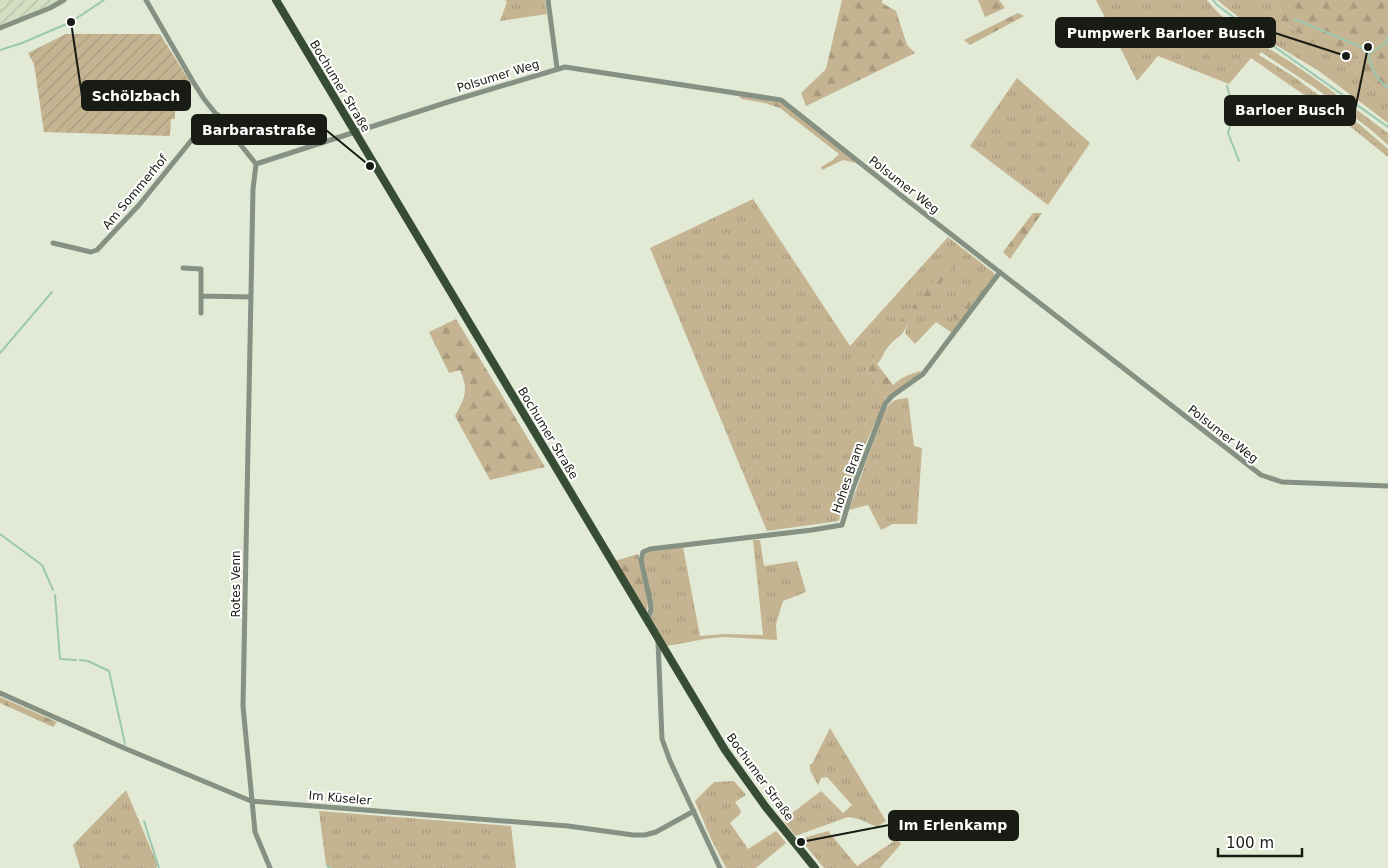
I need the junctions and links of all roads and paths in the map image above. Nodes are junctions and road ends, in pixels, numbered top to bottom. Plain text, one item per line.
1 (64, 0) edge
2 (146, 0) edge
3 (276, 0) edge
4 (548, 0) edge
5 (0, 28) edge
6 (557, 68) junction
7 (218, 115) junction
8 (354, 132) junction
9 (256, 164) junction
10 (53, 243) dead end
11 (183, 268) dead end
12 (1000, 272) junction
13 (201, 296) junction
14 (251, 297) junction
15 (201, 313) dead end
16 (1388, 486) edge
17 (647, 621) junction
18 (658, 640) junction
19 (0, 693) edge
20 (251, 801) junction
21 (694, 811) junction
22 (813, 867) edge
23 (270, 868) edge
24 (720, 868) edge

1 - 5 street
2 - 7 street
3 - 8 main road, Bochumer Straße
4 - 6 street
6 - 8 street, Polsumer Weg
6 - 12 street, Polsumer Weg
7 - 9 street
7 - 10 street, Am Sommerhof
8 - 9 street, Polsumer Weg
8 - 17 main road, Bochumer Straße
9 - 14 street, Rotes Venn
11 - 13 street
12 - 16 street, Polsumer Weg
12 - 17 street, Hohes Bram
13 - 14 street
13 - 15 street
14 - 20 street, Rotes Venn
17 - 18 main road, Bochumer Straße
18 - 21 street
18 - 22 main road, Bochumer Straße
19 - 20 street, Im Küseler
20 - 21 street, Im Küseler
20 - 23 street, Rotes Venn
21 - 24 street

